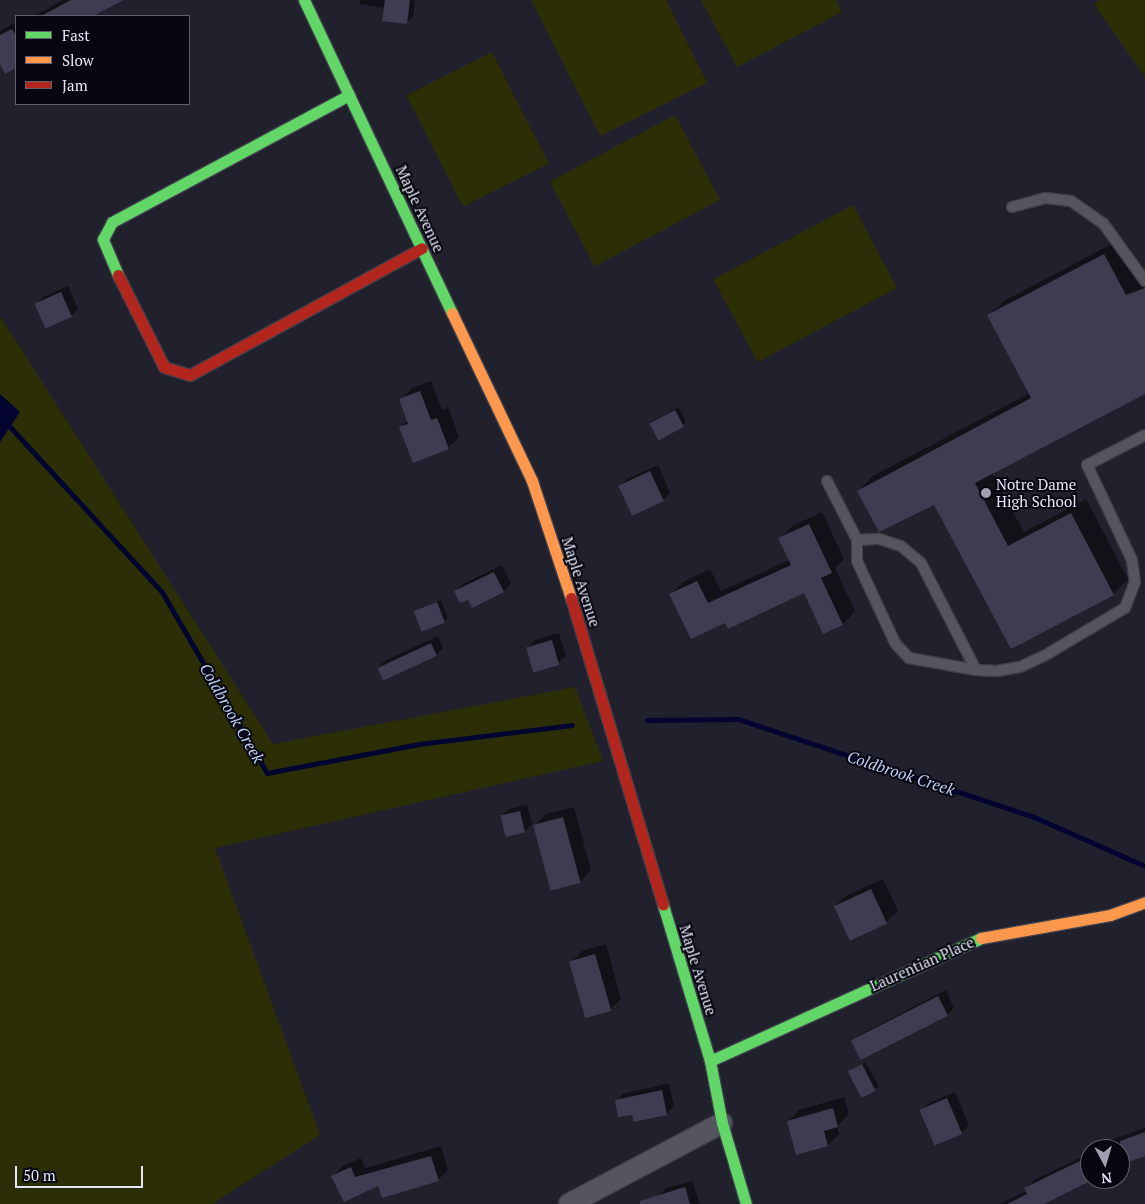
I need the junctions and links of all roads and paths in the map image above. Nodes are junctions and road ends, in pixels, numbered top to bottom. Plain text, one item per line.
1 (304, 0) edge
2 (349, 95) junction
3 (1012, 207) dead end
4 (422, 248) junction
5 (1145, 281) edge
6 (1145, 435) edge
7 (827, 481) dead end
8 (856, 540) junction
9 (976, 670) junction
10 (1145, 902) edge
11 (710, 1061) junction
12 (722, 1123) junction
13 (570, 1204) edge
14 (746, 1204) edge

1 - 2 main road, Maple Avenue
2 - 4 main road, Maple Avenue
2 - 4 main road
3 - 5 lane
4 - 11 main road, Maple Avenue
6 - 9 lane
7 - 8 lane
8 - 9 lane
8 - 9 lane
10 - 11 main road, Laurentian Place
11 - 12 main road, Maple Avenue
12 - 13 street
12 - 14 main road, Maple Avenue

